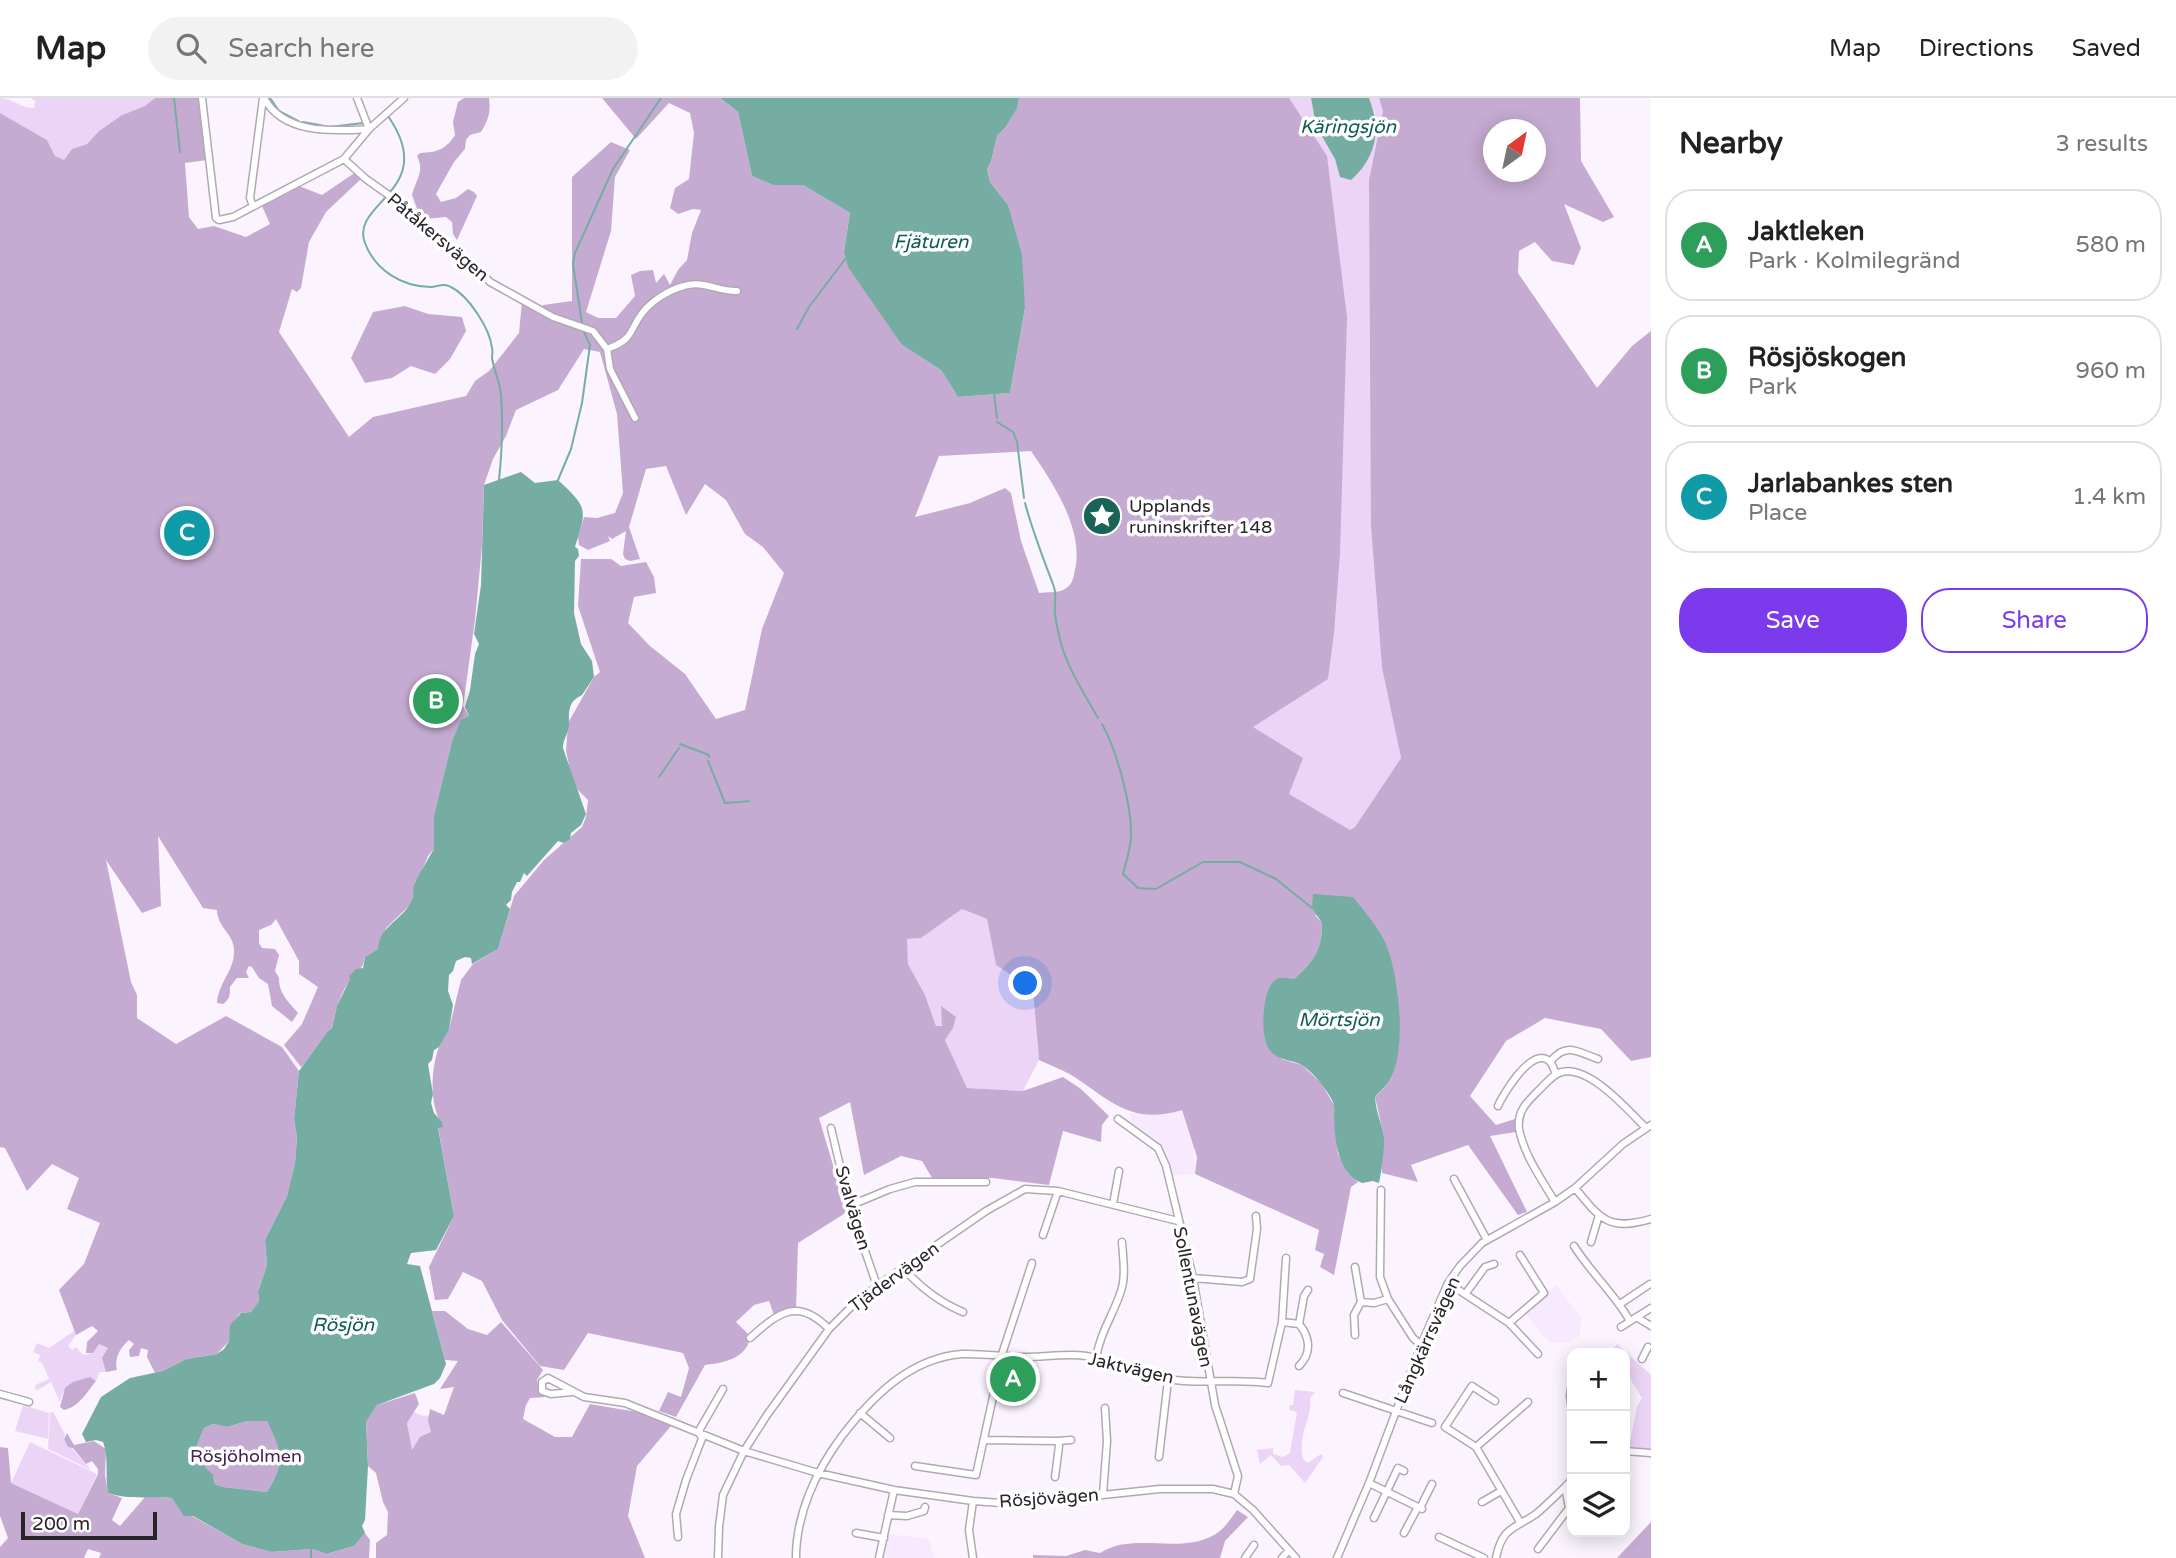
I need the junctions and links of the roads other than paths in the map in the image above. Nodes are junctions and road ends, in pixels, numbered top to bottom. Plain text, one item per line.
1 (202, 98) edge
2 (263, 98) edge
3 (357, 98) edge
4 (404, 98) edge
5 (369, 129) junction
6 (344, 159) junction
7 (253, 206) junction
8 (737, 291) dead end
9 (607, 349) junction
10 (635, 418) dead end
11 (1598, 1059) dead end
12 (1551, 1061) junction
13 (1556, 1074) junction
14 (1499, 1107) dead end
15 (1118, 1119) dead end
16 (1648, 1126) edge
17 (831, 1128) dead end
18 (1119, 1171) dead end
19 (1454, 1180) dead end
20 (986, 1182) dead end
21 (1575, 1188) junction
22 (1381, 1190) dead end
23 (1058, 1191) junction
24 (1555, 1202) junction
25 (1113, 1204) junction
26 (849, 1206) junction
27 (1600, 1215) junction
28 (1256, 1216) dead end
29 (1651, 1219) edge
30 (1178, 1220) junction
31 (1043, 1235) dead end
32 (1487, 1240) junction
33 (1122, 1242) dead end
34 (1591, 1242) dead end
35 (1574, 1246) dead end
36 (1520, 1255) dead end
37 (1286, 1258) dead end
38 (1032, 1264) dead end
39 (1494, 1264) dead end
40 (1354, 1267) dead end
41 (904, 1269) junction
42 (1193, 1278) junction
43 (1448, 1283) junction
44 (1650, 1284) edge
45 (877, 1286) junction
46 (1308, 1290) dead end
47 (1466, 1293) junction
48 (1388, 1299) junction
49 (1361, 1302) junction
50 (1620, 1304) junction
51 (1651, 1308) edge
52 (963, 1312) dead end
53 (1633, 1319) junction
54 (1282, 1322) junction
55 (1509, 1323) junction
56 (1299, 1324) junction
57 (1651, 1326) edge
58 (1620, 1327) dead end
59 (829, 1329) junction
60 (1355, 1335) dead end
61 (751, 1338) dead end
62 (1421, 1345) junction
63 (1650, 1345) edge
64 (1538, 1354) dead end
65 (1003, 1357) junction
66 (1096, 1358) junction
67 (1642, 1359) dead end
68 (1299, 1366) dead end
69 (1168, 1380) junction
70 (1210, 1380) junction
71 (723, 1389) dead end
72 (572, 1392) dead end
73 (1343, 1393) dead end
74 (0, 1394) edge
75 (1495, 1401) dead end
76 (29, 1402) dead end
77 (1528, 1402) dead end
78 (1105, 1408) dead end
79 (1396, 1411) junction
80 (860, 1413) junction
81 (1432, 1423) dead end
82 (701, 1435) junction
83 (890, 1438) dead end
84 (984, 1440) junction
85 (1071, 1440) dead end
86 (1058, 1441) junction
87 (1476, 1447) junction
88 (744, 1451) junction
89 (1630, 1451) edge
90 (1651, 1453) edge
91 (1159, 1457) dead end
92 (915, 1466) dead end
93 (1404, 1471) dead end
94 (818, 1473) junction
95 (1055, 1477) dead end
96 (1369, 1483) junction
97 (1432, 1484) dead end
98 (1567, 1484) edge
99 (894, 1490) junction
100 (1386, 1491) junction
101 (1502, 1491) junction
102 (1566, 1492) dead end
103 (1103, 1494) junction
104 (1234, 1494) junction
105 (973, 1501) junction
106 (1482, 1502) dead end
107 (925, 1507) dead end
108 (1420, 1508) junction
109 (888, 1515) junction
110 (1374, 1518) dead end
111 (1520, 1522) junction
112 (856, 1533) dead end
113 (1404, 1533) dead end
114 (678, 1537) dead end
115 (1439, 1537) dead end
116 (884, 1538) junction
117 (1254, 1545) dead end
118 (1538, 1549) dead end
119 (1289, 1550) junction
120 (1340, 1557) edge
121 (719, 1558) edge
122 (796, 1558) edge
123 (879, 1558) edge
124 (973, 1558) edge
125 (1245, 1558) edge
126 (1282, 1558) edge
127 (1296, 1558) edge
128 (1484, 1558) edge
129 (1496, 1558) edge

1 - 7 street
2 - 5 street
2 - 7 street
3 - 5 street
4 - 5 street
5 - 6 street
6 - 7 street
6 - 9 street, Påtåkersvägen
8 - 9 street
9 - 10 street
11 - 12 street
12 - 13 street
12 - 14 street
13 - 16 street
13 - 24 street
15 - 30 street, Sollentunavägen
16 - 21 street, Långkärrsvägen
17 - 26 street, Svalvägen
18 - 25 street
19 - 32 street
20 - 26 street
21 - 24 street, Långkärrsvägen
21 - 27 street
22 - 48 street
23 - 25 street, Tjädervägen
23 - 31 street
23 - 41 street, Tjädervägen
24 - 32 street, Långkärrsvägen
25 - 30 street, Tjädervägen
26 - 45 street, Svalvägen
27 - 29 street
27 - 34 street
28 - 42 street
30 - 42 street, Sollentunavägen
32 - 43 street, Långkärrsvägen
33 - 66 street
35 - 50 street
36 - 55 street
37 - 54 street
38 - 65 street
39 - 47 street
40 - 49 street
41 - 45 street, Tjädervägen
41 - 52 street
42 - 70 street, Sollentunavägen
43 - 47 street
43 - 62 street, Långkärrsvägen
44 - 50 street
45 - 59 street, Tjädervägen
46 - 56 street
47 - 55 street
48 - 49 street
48 - 62 street
49 - 60 street
50 - 53 street
51 - 53 street
53 - 57 street
53 - 58 street
54 - 56 street
54 - 70 street, Jaktvägen
55 - 64 street
56 - 68 street
59 - 61 street
59 - 88 street, Tjädervägen
62 - 79 street, Långkärrsvägen
63 - 67 street
65 - 66 street, Jaktvägen
65 - 80 street, Jaktvägen
65 - 84 street
66 - 69 street, Jaktvägen
69 - 70 street, Jaktvägen
69 - 91 street
70 - 104 street, Sollentunavägen
71 - 82 street
72 - 82 street, Rösjövägen
73 - 79 street
74 - 76 street
75 - 87 street
77 - 87 street
78 - 103 street
79 - 81 street
79 - 96 street, Långkärrsvägen
80 - 83 street
80 - 94 street, Jaktvägen
82 - 88 street, Rösjövägen
82 - 114 street
84 - 86 street
84 - 92 street
85 - 86 street
86 - 95 street
87 - 101 street
88 - 94 street, Rösjövägen
88 - 121 street, Tjädervägen
89 - 90 street
93 - 100 street
94 - 99 street, Rösjövägen
94 - 122 street, Jaktvägen
96 - 100 street
96 - 120 street, Långkärrsvägen
97 - 108 street
98 - 111 street
99 - 105 street, Rösjövägen
99 - 109 street
100 - 108 street
100 - 110 street
101 - 106 street
101 - 111 street
102 - 118 street
103 - 104 street, Rösjövägen
103 - 105 street, Rösjövägen
104 - 119 street
105 - 124 street
107 - 109 street
108 - 113 street
109 - 116 street
111 - 129 street
112 - 116 street
115 - 128 street
116 - 123 street
117 - 125 street
119 - 126 street
119 - 127 street

